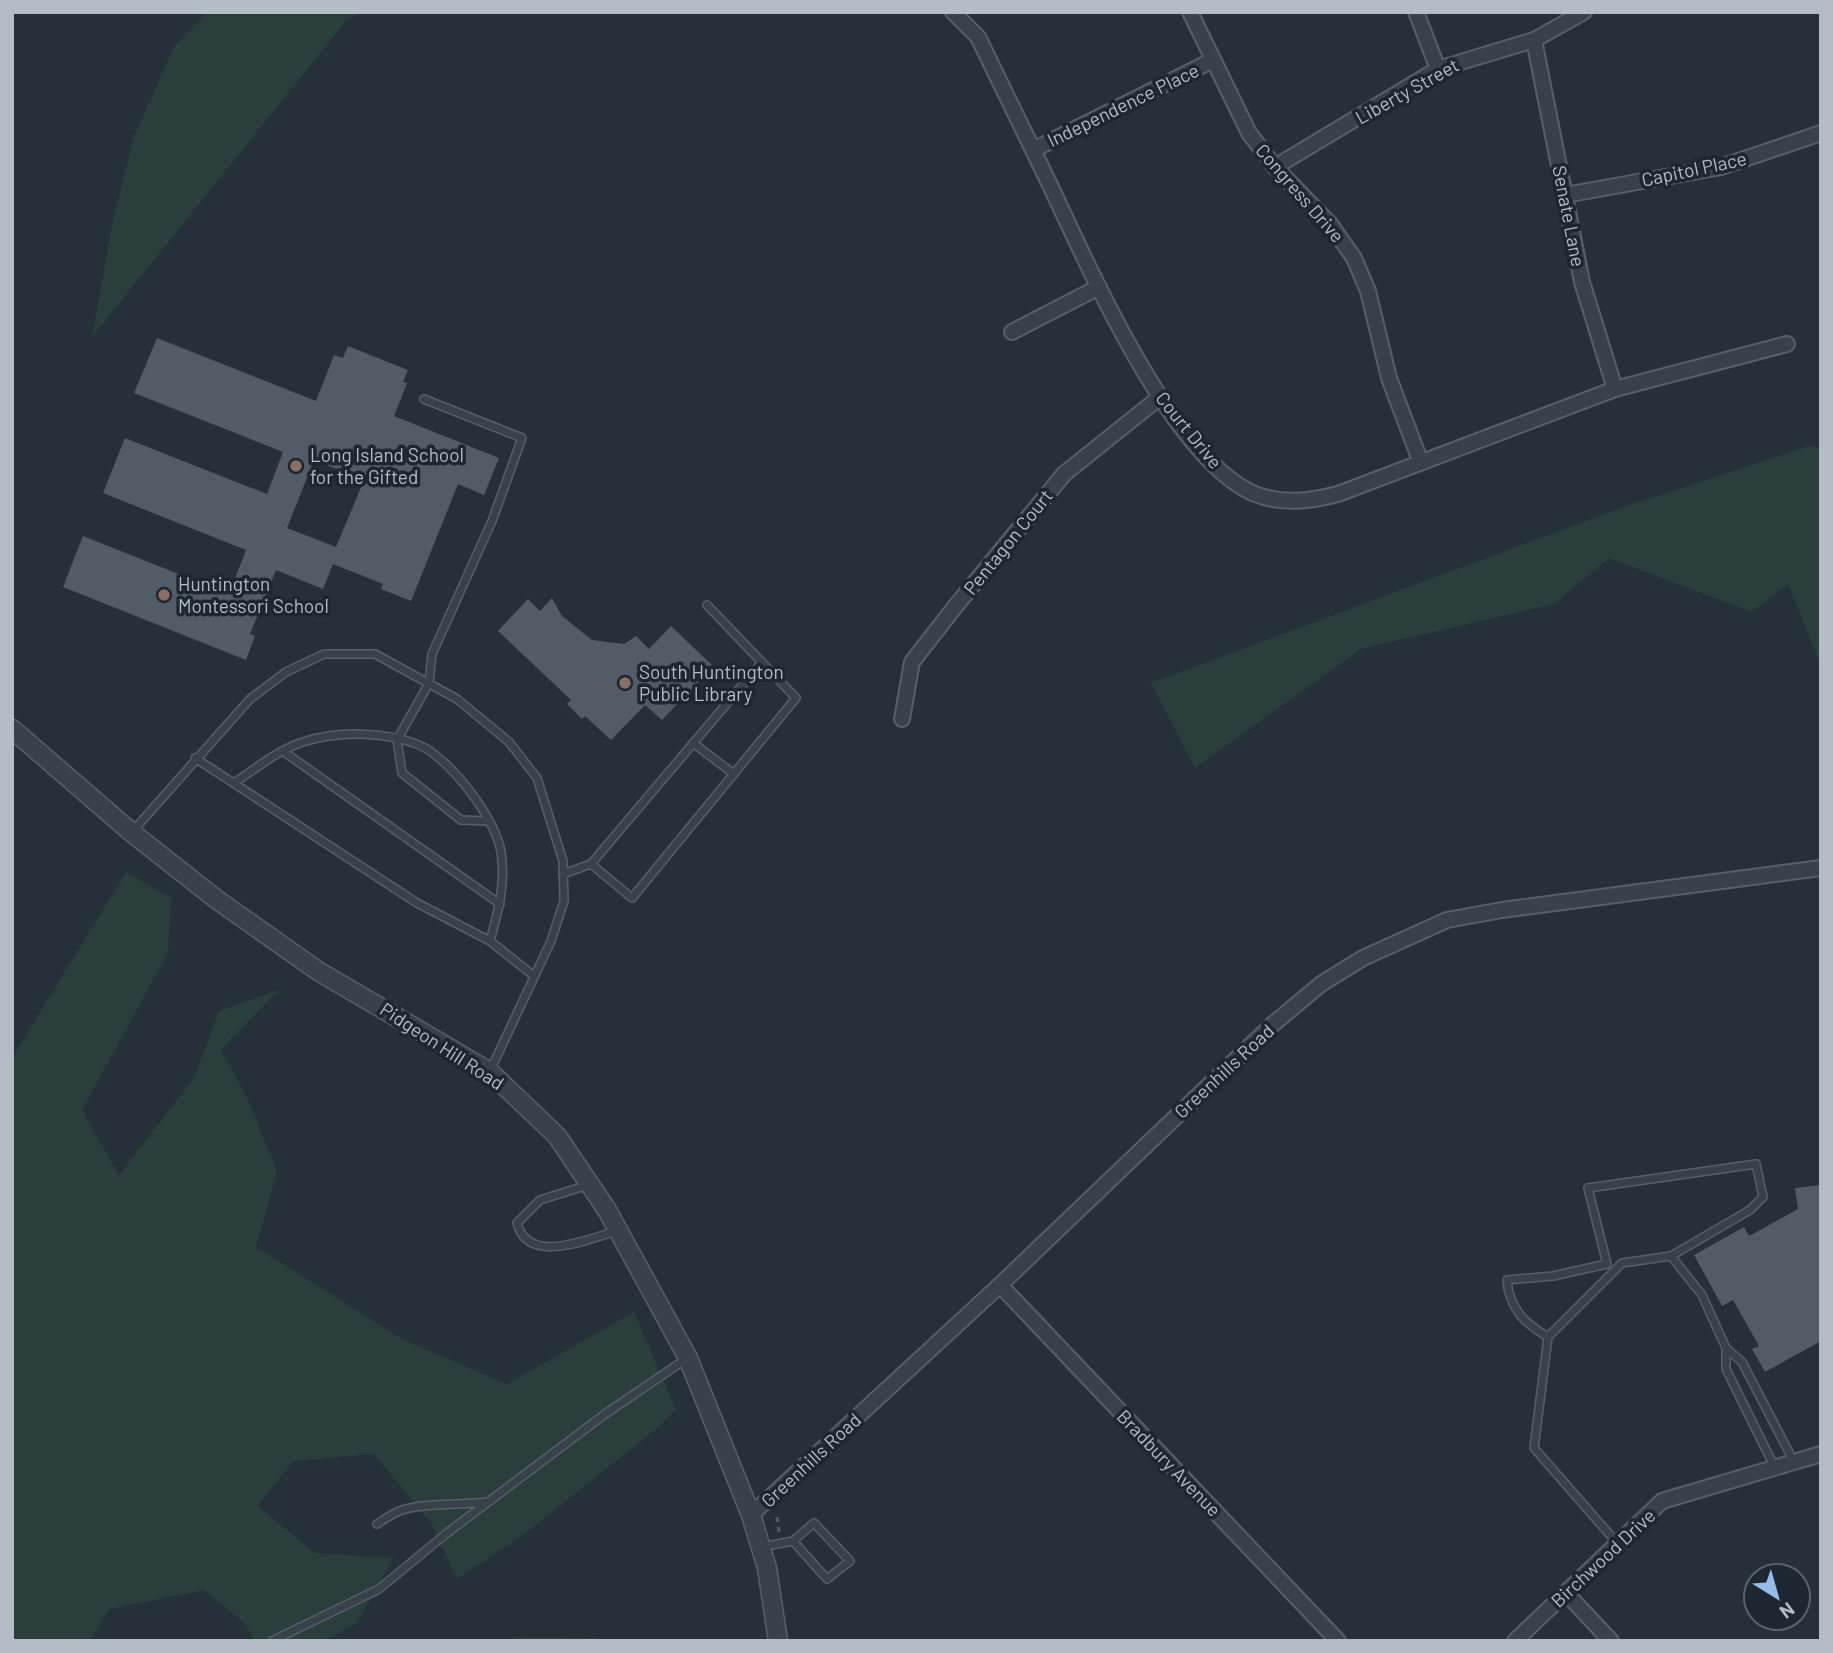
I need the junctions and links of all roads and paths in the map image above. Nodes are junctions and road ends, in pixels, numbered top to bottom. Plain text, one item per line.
1 (953, 12) edge
2 (1190, 12) edge
3 (1416, 12) edge
4 (1584, 12) edge
5 (1534, 40) junction
6 (1213, 60) junction
7 (1438, 69) junction
8 (1821, 133) edge
9 (1034, 150) junction
10 (1275, 167) junction
11 (1564, 195) junction
12 (1099, 287) junction
13 (1012, 332) dead end
14 (1787, 344) dead end
15 (1615, 389) junction
16 (1160, 397) junction
17 (424, 399) dead end
18 (1420, 460) junction
19 (706, 606) dead end
20 (762, 662) junction
21 (429, 682) junction
22 (902, 719) dead end
23 (12, 729) edge
24 (397, 740) junction
25 (693, 743) junction
26 (284, 752) junction
27 (195, 758) junction
28 (734, 774) junction
29 (234, 783) junction
30 (487, 821) junction
31 (131, 832) junction
32 (591, 864) junction
33 (1821, 868) edge
34 (563, 874) junction
35 (500, 904) junction
36 (490, 942) junction
37 (534, 976) junction
38 (490, 1072) junction
39 (590, 1184) junction
40 (618, 1231) junction
41 (1671, 1256) junction
42 (1000, 1285) junction
43 (1548, 1337) junction
44 (1726, 1348) junction
45 (688, 1358) junction
46 (1821, 1454) edge
47 (1794, 1462) junction
48 (1774, 1468) junction
49 (491, 1501) junction
50 (751, 1515) junction
51 (377, 1524) dead end
52 (793, 1541) junction
53 (1618, 1544) junction
54 (761, 1547) junction
55 (1566, 1593) junction
56 (272, 1641) edge
57 (778, 1641) edge
58 (1338, 1641) edge
59 (1515, 1641) edge
60 (1611, 1641) edge

1 - 9 street, Court Drive
2 - 6 street, Congress Drive
3 - 7 street
4 - 5 street, Liberty Street
5 - 7 street, Liberty Street
5 - 11 street, Senate Lane
6 - 9 street, Independence Place
6 - 10 street, Congress Drive
7 - 10 street, Liberty Street
8 - 11 street, Capitol Place
9 - 12 street, Court Drive
10 - 18 street, Congress Drive
11 - 15 street, Senate Lane
12 - 13 street
12 - 16 street, Court Drive
14 - 15 street, Court Drive
15 - 18 street, Court Drive
16 - 18 street, Court Drive
16 - 22 street, Pentagon Court
17 - 21 lane
19 - 20 lane
20 - 25 lane
20 - 28 lane
21 - 24 lane
21 - 27 lane
21 - 34 lane
23 - 31 street, Pidgeon Hill Road
24 - 26 lane
24 - 30 lane
24 - 30 lane
25 - 28 lane
25 - 32 lane
26 - 29 lane
26 - 35 lane
27 - 29 lane
27 - 31 lane
28 - 32 lane
29 - 36 lane
30 - 35 lane
31 - 38 street, Pidgeon Hill Road
32 - 34 lane
33 - 42 street, Greenhills Road
34 - 37 lane
35 - 36 lane
36 - 37 lane
37 - 38 lane
38 - 39 street, Pidgeon Hill Road
39 - 40 street, Pidgeon Hill Road
39 - 40 lane
40 - 45 street, Pidgeon Hill Road
41 - 43 lane
41 - 43 lane
41 - 44 lane
42 - 50 street, Greenhills Road
42 - 58 street, Bradbury Avenue
43 - 53 lane
44 - 47 lane
44 - 48 lane
45 - 49 lane
45 - 50 street, Pidgeon Hill Road
46 - 47 street, Birchwood Drive
47 - 48 street, Birchwood Drive
48 - 53 street, Birchwood Drive
49 - 51 lane
49 - 56 lane
50 - 54 street, Pidgeon Hill Road
52 - 52 lane
52 - 54 lane
53 - 55 street, Birchwood Drive
54 - 57 street, Pidgeon Hill Road
55 - 59 street, Birchwood Drive
55 - 60 street

